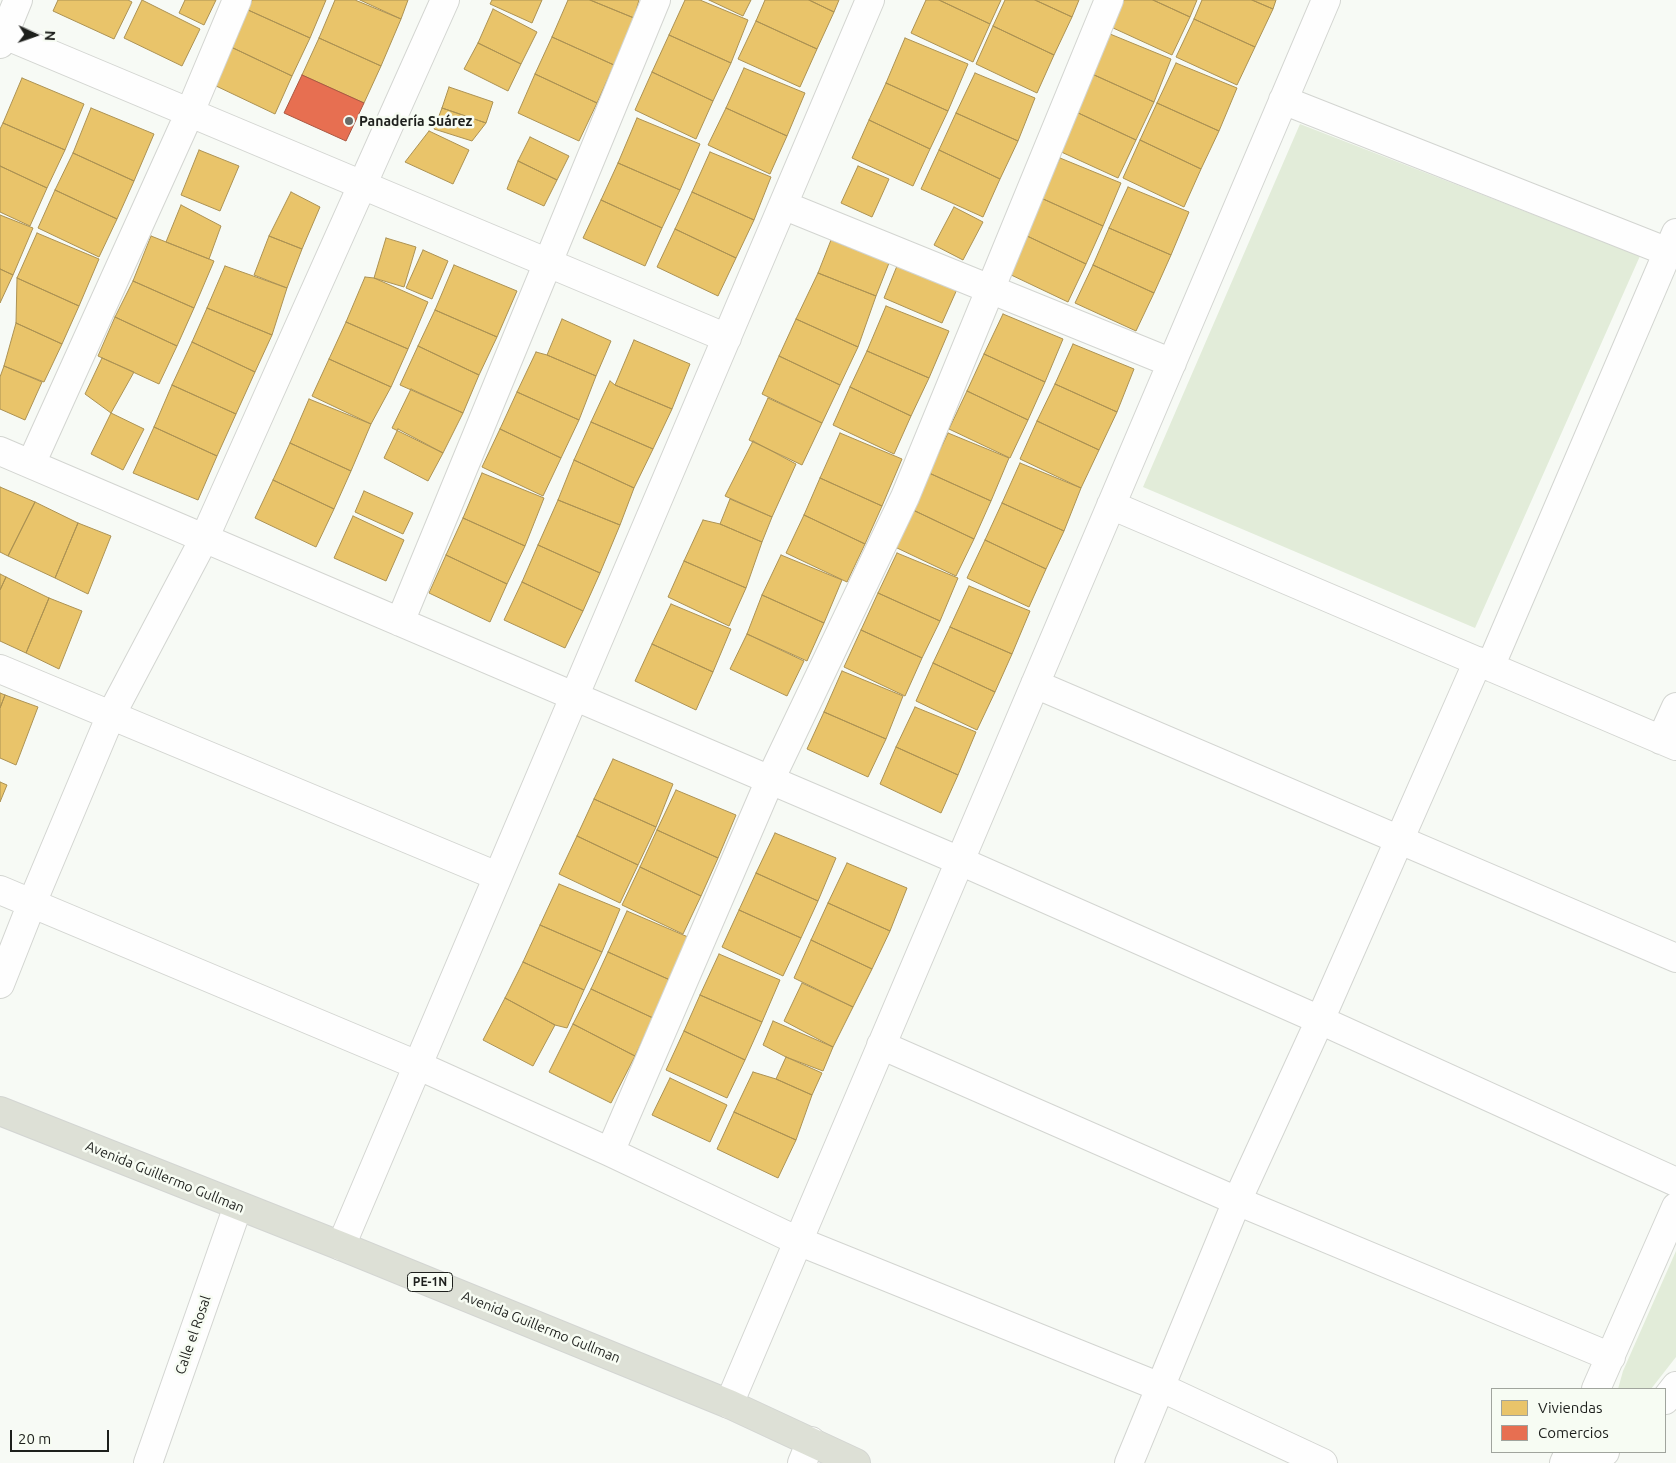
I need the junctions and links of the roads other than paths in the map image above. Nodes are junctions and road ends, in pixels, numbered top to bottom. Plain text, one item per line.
1 (18, 0) edge
2 (237, 0) edge
3 (445, 0) edge
4 (656, 0) edge
5 (870, 0) edge
6 (1109, 0) edge
7 (1326, 0) edge
8 (1, 37) edge
9 (1283, 100) junction
10 (190, 112) junction
11 (362, 185) junction
12 (783, 205) junction
13 (1672, 242) edge
14 (548, 263) junction
15 (990, 290) junction
16 (727, 338) junction
17 (1172, 363) junction
18 (0, 451) edge
19 (31, 464) junction
20 (1111, 505) junction
21 (204, 539) junction
22 (400, 622) junction
23 (1484, 664) junction
24 (0, 669) edge
25 (1035, 684) junction
26 (573, 697) junction
27 (1676, 707) edge
28 (111, 714) junction
29 (1669, 743) edge
30 (770, 780) junction
31 (1400, 839) junction
32 (960, 861) junction
33 (497, 876) junction
34 (0, 890) edge
35 (32, 903) junction
36 (1676, 958) edge
37 (0, 984) edge
38 (1320, 1020) junction
39 (881, 1045) junction
40 (417, 1065) junction
41 (0, 1111) edge
42 (610, 1152) junction
43 (1676, 1182) edge
44 (1237, 1201) junction
45 (238, 1206) junction
46 (1676, 1207) edge
47 (798, 1241) junction
48 (342, 1246) junction
49 (1610, 1357) junction
50 (1676, 1386) edge
51 (1160, 1387) junction
52 (1596, 1388) edge
53 (1666, 1399) edge
54 (729, 1404) junction
55 (1666, 1410) edge
56 (1676, 1418) edge
57 (807, 1452) edge
58 (1604, 1453) edge
59 (148, 1463) edge
60 (856, 1463) edge
61 (1130, 1463) edge
62 (1323, 1463) edge
63 (1591, 1463) edge

1 - 8 street
2 - 10 street
3 - 11 street
4 - 14 street
5 - 12 street
6 - 15 street
7 - 9 street
8 - 10 street
9 - 13 street
9 - 17 street
10 - 11 street
10 - 19 street
11 - 14 street
11 - 21 street
12 - 15 street
12 - 16 street
13 - 23 street
14 - 16 street
14 - 22 street
15 - 17 street
15 - 30 street
16 - 26 street
17 - 20 street
18 - 19 street
19 - 21 street
20 - 23 street
20 - 25 street
21 - 22 street
21 - 28 street
22 - 26 street
23 - 29 street
23 - 31 street
24 - 28 street
25 - 31 street
25 - 32 street
26 - 30 street
26 - 33 street
27 - 29 street
28 - 33 street
28 - 35 street
30 - 32 street
30 - 42 street
31 - 36 street
31 - 38 street
32 - 38 street
32 - 39 street
33 - 40 street
34 - 35 street
35 - 37 street
35 - 40 street
38 - 43 street
38 - 44 street
39 - 44 street
39 - 47 street
40 - 42 street
40 - 48 street
41 - 45 main road, Avenida Guillermo Gullman / PE-1N
42 - 47 street
44 - 49 street
44 - 51 street
45 - 48 main road, Avenida Guillermo Gullman / PE-1N
45 - 59 street, Calle el Rosal
46 - 49 street
47 - 51 street
47 - 54 street
48 - 54 main road, Avenida Guillermo Gullman / PE-1N
49 - 52 street
50 - 53 street
51 - 61 street
51 - 62 street
54 - 57 main road, Avenida Guillermo Gullman / PE-1N
55 - 56 street
57 - 60 main road, Avenida Guillermo Gullman / PE-1N
58 - 63 street

